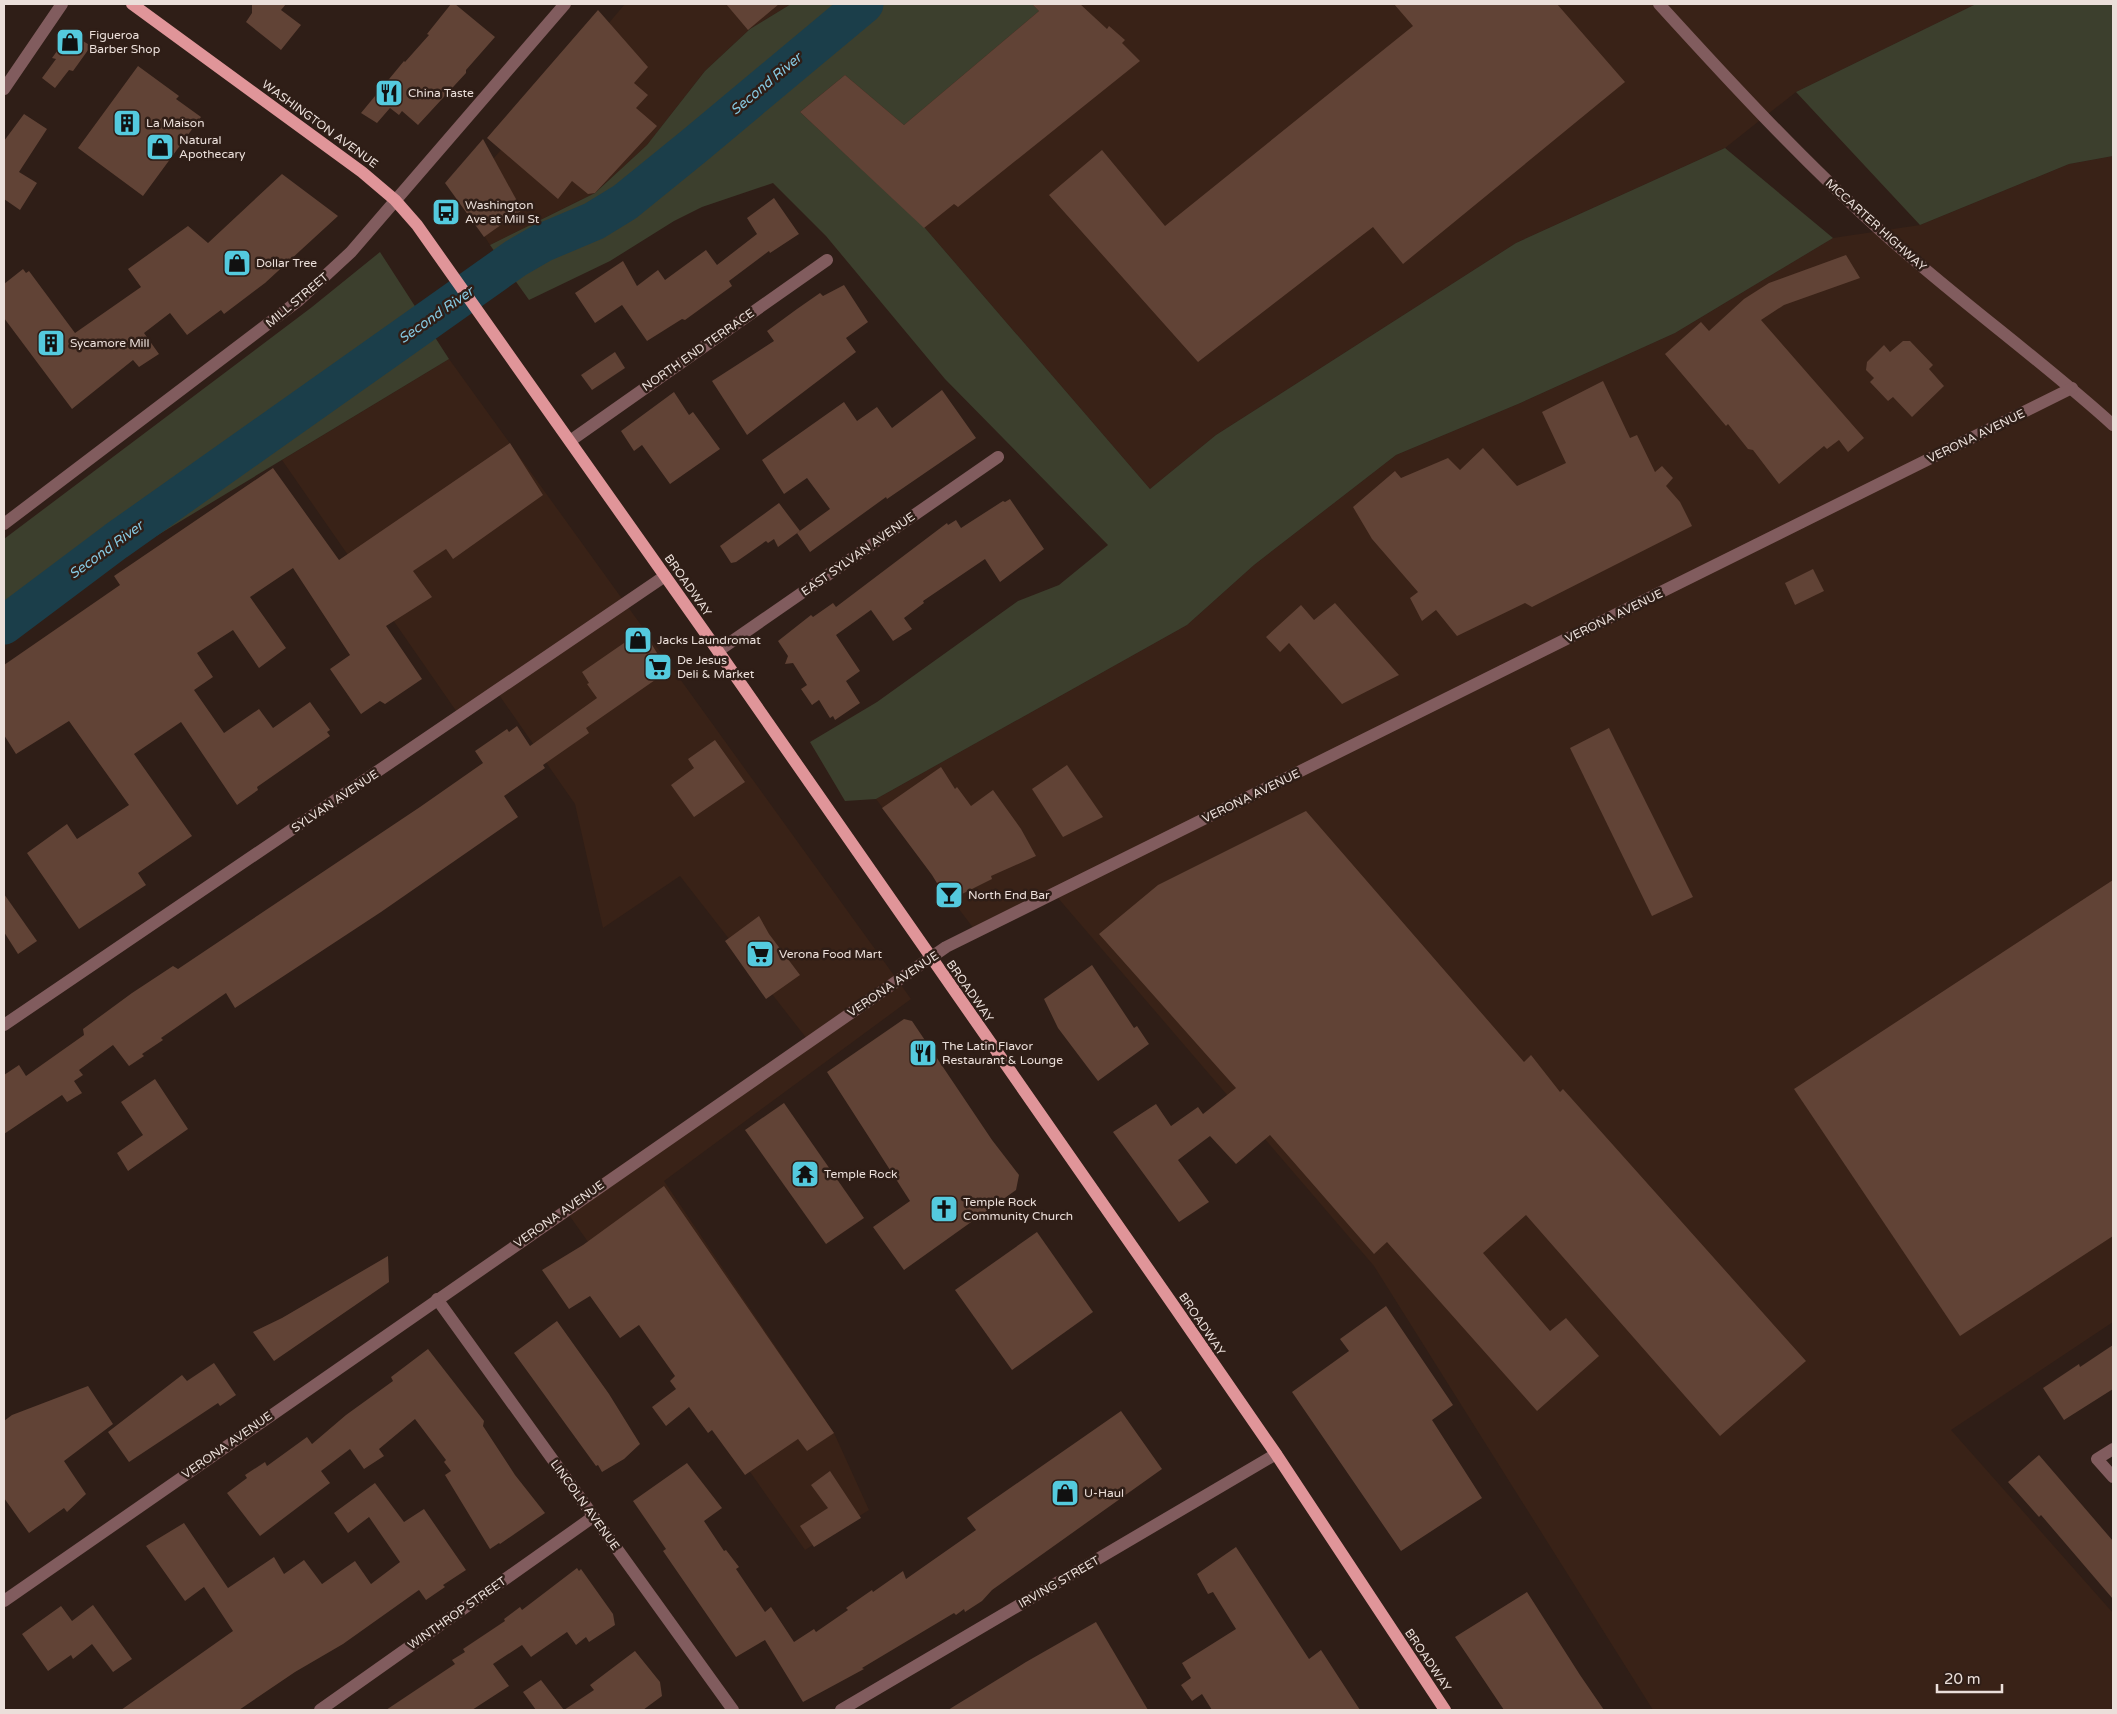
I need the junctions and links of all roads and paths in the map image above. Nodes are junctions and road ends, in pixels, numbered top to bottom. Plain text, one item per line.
1 (62, 4) edge
2 (132, 4) edge
3 (565, 4) edge
4 (1659, 4) edge
5 (4, 89) edge
6 (395, 200) junction
7 (827, 260) dead end
8 (466, 293) joint
9 (2072, 388) junction
10 (2113, 425) edge
11 (570, 440) junction
12 (998, 457) dead end
13 (4, 524) edge
14 (665, 576) junction
15 (718, 651) junction
16 (930, 957) junction
17 (4, 1025) edge
18 (437, 1299) junction
19 (2113, 1449) edge
20 (1276, 1454) junction
21 (2113, 1477) edge
22 (593, 1516) junction
23 (4, 1601) edge
24 (320, 1710) edge
25 (733, 1710) edge
26 (841, 1710) edge
27 (1445, 1710) edge

1 - 5 street
2 - 6 main road, WASHINGTON AVENUE
3 - 6 street, MILL STREET
4 - 9 street, MCCARTER HIGHWAY
6 - 8 main road, WASHINGTON AVENUE
6 - 13 street, MILL STREET
7 - 11 street, NORTH END TERRACE
8 - 11 main road, BROADWAY
9 - 10 street, MCCARTER HIGHWAY
9 - 16 street, VERONA AVENUE
11 - 14 main road, BROADWAY
12 - 15 street, EAST SYLVAN AVENUE
14 - 15 main road, BROADWAY
14 - 17 street, SYLVAN AVENUE
15 - 16 main road, BROADWAY
16 - 18 street, VERONA AVENUE
16 - 20 main road, BROADWAY
18 - 22 street, LINCOLN AVENUE
18 - 23 street, VERONA AVENUE
19 - 21 street
20 - 26 street, IRVING STREET
20 - 27 main road, BROADWAY
22 - 24 street, WINTHROP STREET
22 - 25 street, LINCOLN AVENUE

